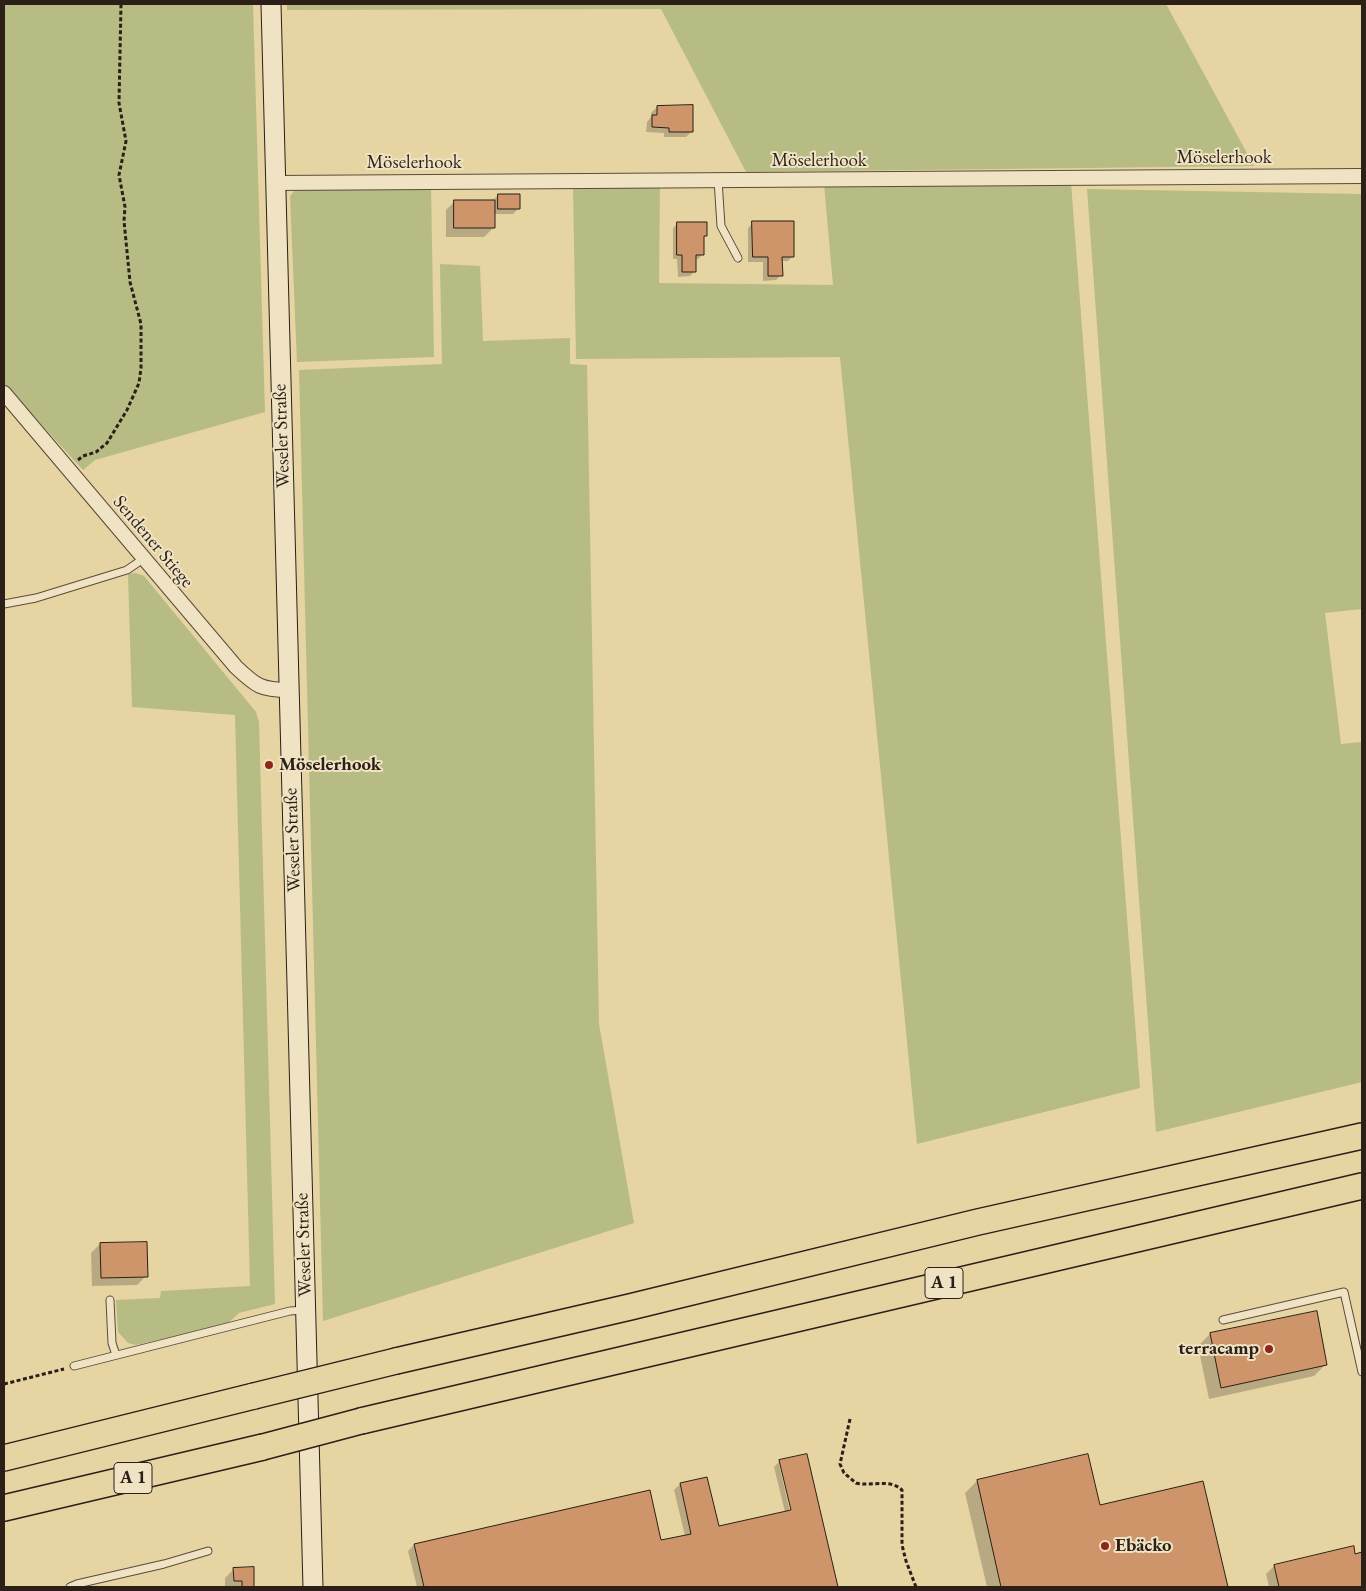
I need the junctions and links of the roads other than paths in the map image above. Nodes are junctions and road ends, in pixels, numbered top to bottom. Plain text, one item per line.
1 (272, 4) edge
2 (1362, 176) edge
3 (718, 180) junction
4 (275, 183) junction
5 (738, 258) dead end
6 (4, 393) edge
7 (143, 559) junction
8 (4, 604) edge
9 (289, 690) junction
10 (1362, 1136) edge
11 (1362, 1186) edge
12 (110, 1300) dead end
13 (305, 1310) junction
14 (1223, 1320) dead end
15 (116, 1355) junction
16 (74, 1366) road end
17 (1362, 1372) edge
18 (4, 1458) edge
19 (4, 1508) edge
20 (208, 1551) dead end
21 (70, 1587) edge
22 (312, 1587) edge

1 - 4 main road, Weseler Straße
2 - 3 street, Möselerhook
3 - 4 street, Möselerhook
3 - 5 lane
4 - 9 main road, Weseler Straße
6 - 7 street, Sendener Stiege
7 - 8 lane
7 - 9 street, Sendener Stiege
9 - 13 main road, Weseler Straße
10 - 18 highway, bridge
11 - 19 highway, A 1, bridge
12 - 15 lane
13 - 15 lane
13 - 22 main road, Weseler Straße
14 - 17 lane
15 - 16 lane
20 - 21 lane

